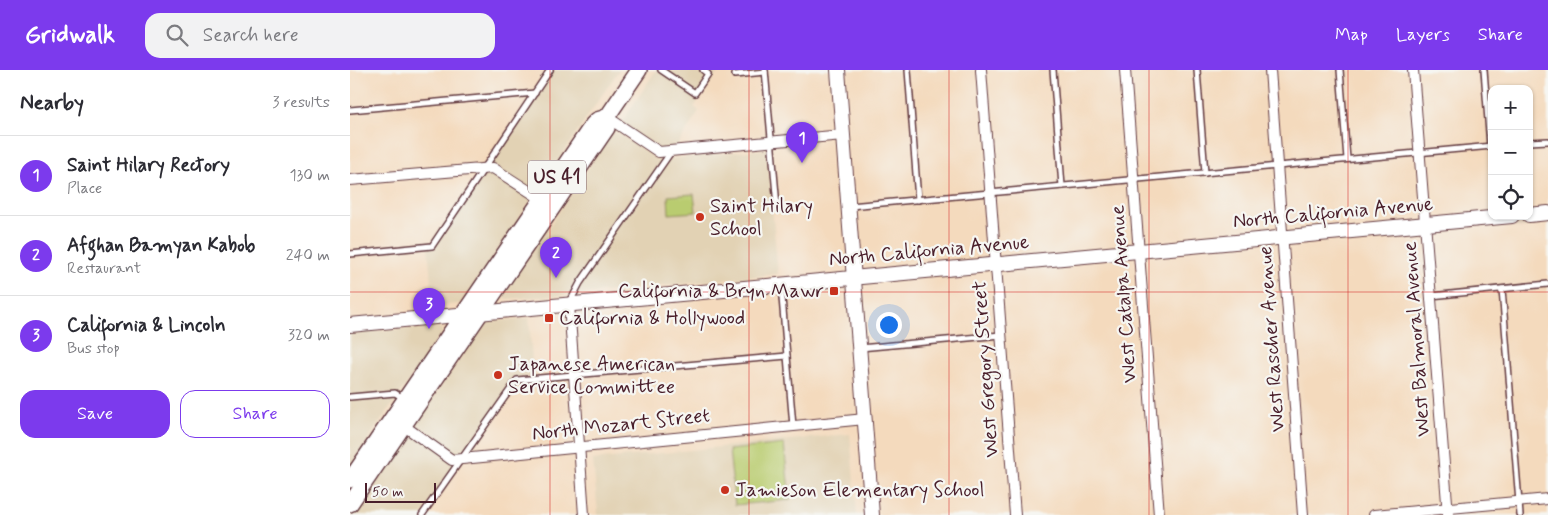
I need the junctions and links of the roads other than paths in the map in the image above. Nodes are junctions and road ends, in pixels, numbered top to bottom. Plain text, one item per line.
1 (550, 70) edge
2 (639, 70) edge
3 (661, 70) edge
4 (838, 70) edge
5 (908, 70) edge
6 (981, 70) edge
7 (1053, 70) edge
8 (1125, 70) edge
9 (1197, 70) edge
10 (1270, 70) edge
11 (1340, 70) edge
12 (1413, 70) edge
13 (1484, 70) edge
14 (707, 71) edge
15 (765, 71) edge
16 (670, 72) edge
17 (735, 75) dead end
18 (535, 93) junction
19 (350, 110) edge
20 (607, 117) junction
21 (1490, 130) edge
22 (843, 136) junction
23 (1548, 141) edge
24 (771, 142) junction
25 (1533, 142) edge
26 (1488, 146) edge
27 (671, 151) junction
28 (1420, 153) junction
29 (1346, 160) junction
30 (1278, 166) junction
31 (485, 167) junction
32 (1205, 173) junction
33 (350, 180) edge
34 (1133, 180) junction
35 (1062, 186) junction
36 (991, 193) junction
37 (918, 200) junction
38 (548, 203) junction
39 (777, 206) dead end
40 (849, 206) junction
41 (1548, 213) edge
42 (1533, 215) edge
43 (1488, 218) edge
44 (1425, 224) junction
45 (1282, 238) junction
46 (1139, 252) junction
47 (350, 254) edge
48 (996, 265) junction
49 (854, 279) junction
50 (1548, 284) edge
51 (780, 286) junction
52 (1502, 289) junction
53 (1431, 296) junction
54 (568, 304) junction
55 (482, 312) junction
56 (464, 314) junction
57 (350, 325) edge
58 (1001, 335) junction
59 (860, 348) junction
60 (787, 356) junction
61 (574, 375) junction
62 (350, 397) edge
63 (411, 404) junction
64 (865, 419) junction
65 (398, 422) junction
66 (793, 426) junction
67 (579, 447) junction
68 (460, 459) junction
69 (350, 480) edge
70 (1548, 499) edge
71 (1519, 502) junction
72 (350, 504) edge
73 (1448, 512) edge
74 (422, 515) edge
75 (584, 515) edge
76 (872, 515) edge
77 (1015, 515) edge
78 (1159, 515) edge
79 (1303, 515) edge
80 (1374, 515) edge
81 (1520, 515) edge

1 - 18 lane
2 - 20 main road, US 41
3 - 16 lane
4 - 22 main road
5 - 37 lane
6 - 36 street, West Gregory Street
7 - 35 lane
8 - 34 street, West Catalpa Avenue
9 - 32 lane
10 - 30 street, West Rascher Avenue
11 - 29 lane
12 - 28 street, West Balmoral Avenue
13 - 21 lane
14 - 16 lane
15 - 17 lane
15 - 24 lane
18 - 19 lane
18 - 31 lane
20 - 27 street
20 - 38 main road, US 41
22 - 24 street
22 - 40 main road
23 - 25 lane
24 - 27 street
24 - 39 lane
26 - 28 lane
27 - 54 lane
28 - 29 lane
28 - 44 street, West Balmoral Avenue
29 - 30 lane
30 - 32 lane
30 - 45 street, West Rascher Avenue
31 - 33 street
31 - 38 street
31 - 47 lane
32 - 34 lane
34 - 35 lane
34 - 46 street, West Catalpa Avenue
35 - 36 lane
36 - 37 lane
36 - 48 street, West Gregory Street
37 - 40 lane
38 - 55 main road, US 41
38 - 56 main road, US 41
40 - 49 main road
41 - 42 main road
43 - 44 main road, North California Avenue
44 - 45 main road, North California Avenue
44 - 53 street, West Balmoral Avenue
45 - 46 main road, North California Avenue
45 - 79 street, West Rascher Avenue
46 - 48 main road, North California Avenue
46 - 78 street, West Catalpa Avenue
48 - 49 main road, North California Avenue
48 - 58 street, West Gregory Street
49 - 51 main road, North California Avenue
49 - 59 main road
50 - 52 lane
51 - 54 main road, North California Avenue
51 - 60 lane
52 - 53 lane
52 - 71 lane
53 - 73 street, West Balmoral Avenue
54 - 55 main road, North California Avenue
54 - 61 street
55 - 56 main road, North California Avenue
55 - 63 main road, US 41
56 - 57 main road, North California Avenue
56 - 63 main road, US 41
58 - 59 lane
58 - 77 street, West Gregory Street
59 - 64 main road
60 - 61 lane
60 - 66 lane
61 - 67 street
61 - 68 lane
62 - 63 lane
63 - 65 main road, US 41
64 - 66 street, North Mozart Street
64 - 76 main road
65 - 68 street, North Mozart Street
65 - 69 main road, US 41
65 - 72 main road, US 41
66 - 67 street, North Mozart Street
67 - 68 street, North Mozart Street
67 - 75 street
68 - 74 lane
70 - 71 street
71 - 73 street
71 - 81 lane
73 - 80 street

